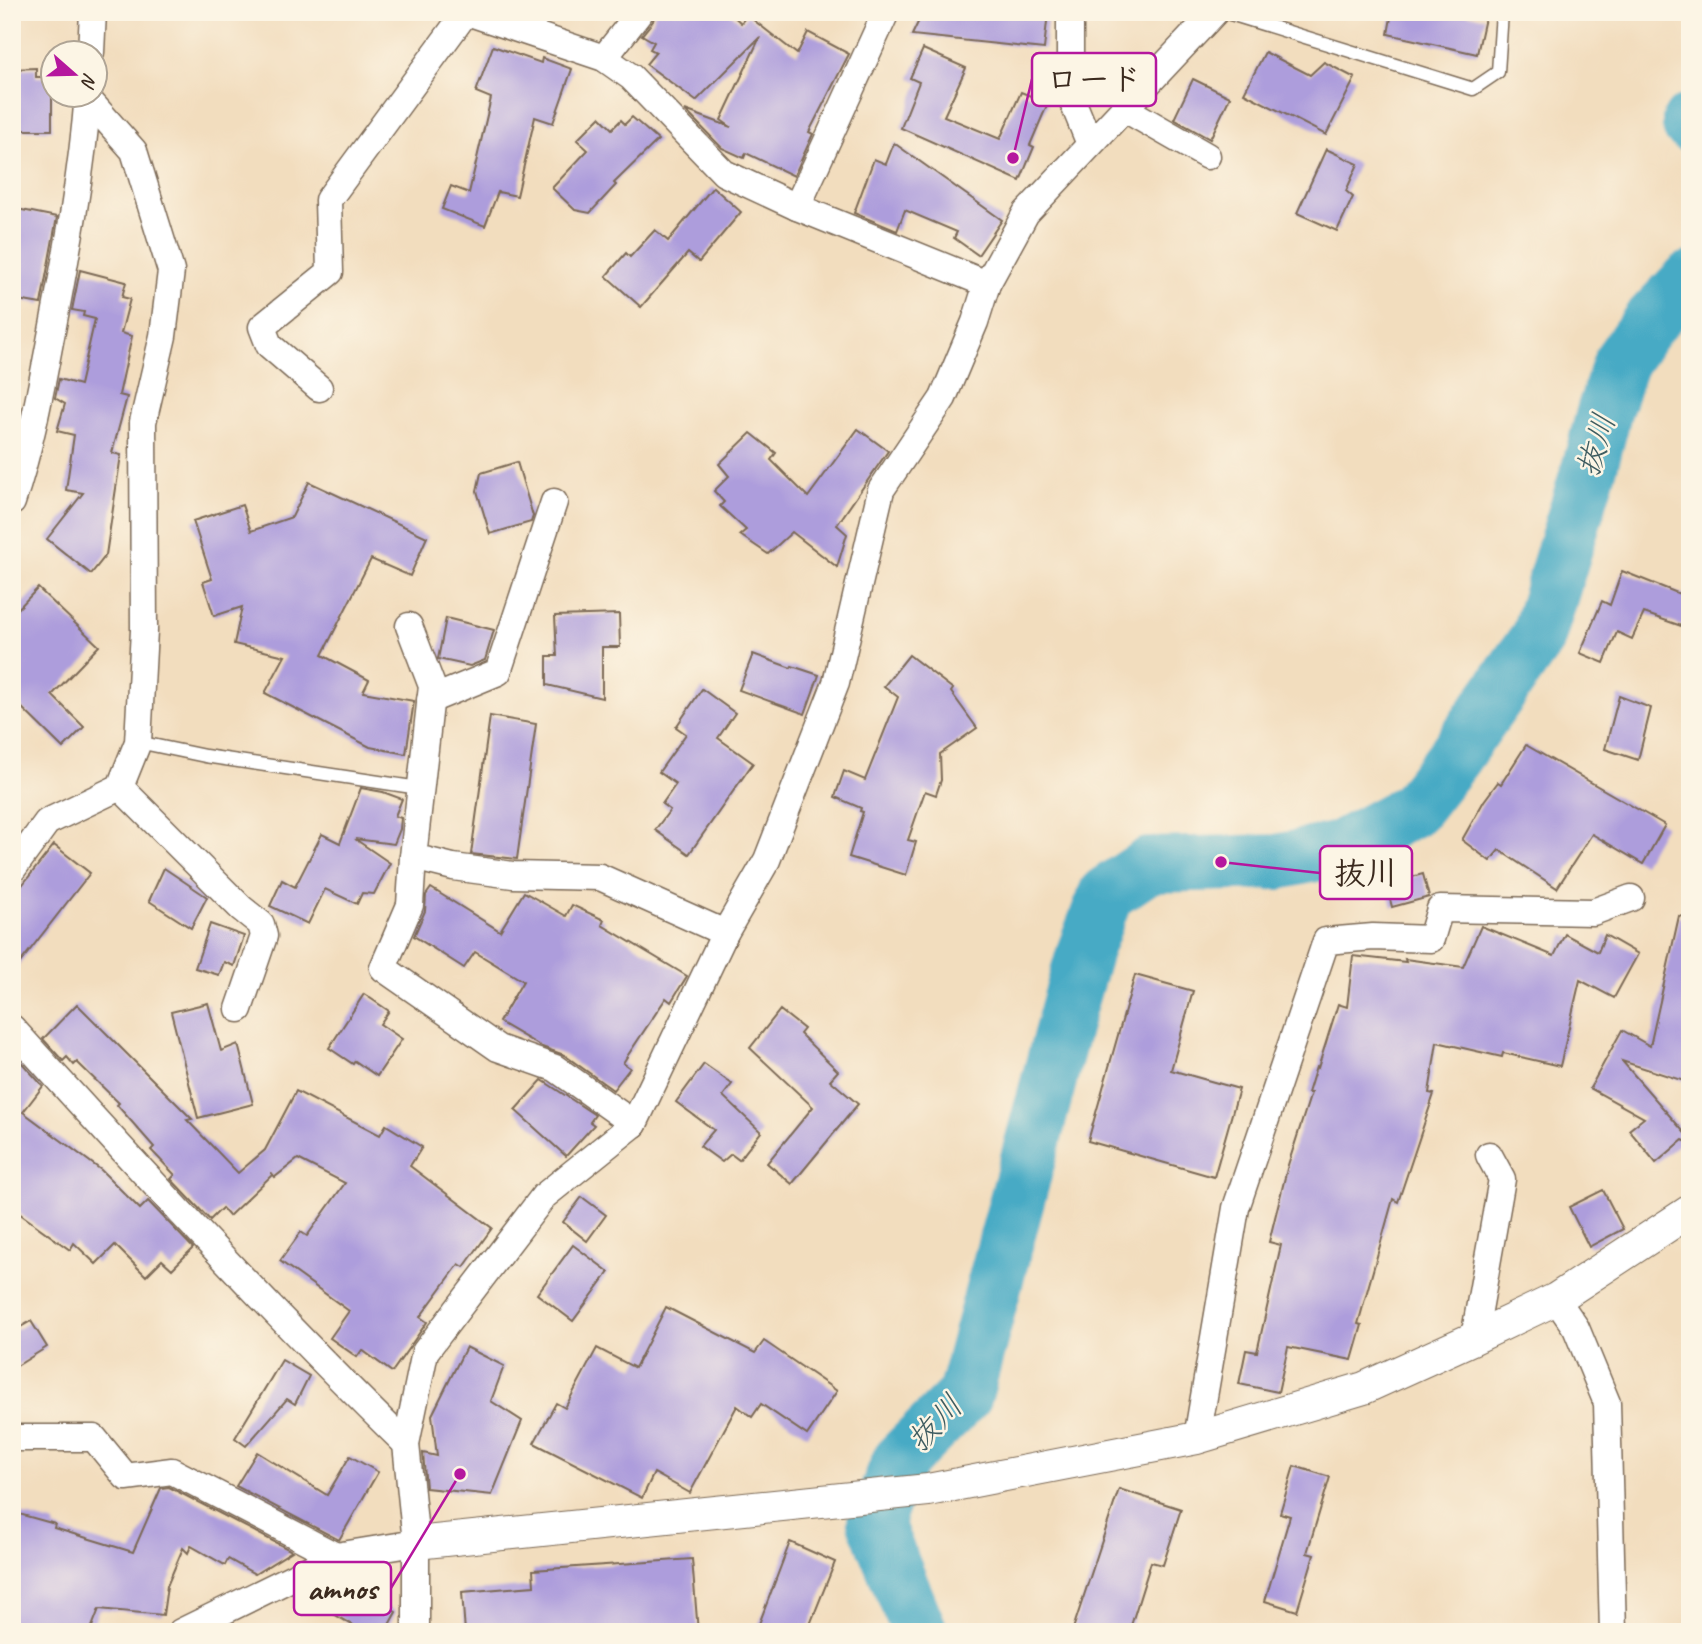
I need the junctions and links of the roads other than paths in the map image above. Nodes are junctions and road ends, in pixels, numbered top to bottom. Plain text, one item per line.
1 (93, 12) edge
2 (466, 12) edge
3 (640, 12) edge
4 (886, 12) edge
5 (1215, 12) edge
6 (1224, 12) edge
7 (1502, 12) edge
8 (1070, 21) dead end
9 (92, 38) edge
10 (604, 58) junction
11 (87, 108) edge
12 (97, 108) edge
13 (1125, 109) junction
14 (1090, 144) junction
15 (1207, 156) dead end
16 (797, 207) junction
17 (987, 284) junction
18 (319, 388) dead end
19 (24, 412) edge
20 (12, 502) edge
21 (554, 502) dead end
22 (409, 626) dead end
23 (430, 700) junction
24 (138, 742) junction
25 (120, 787) junction
26 (419, 788) junction
27 (413, 857) junction
28 (12, 870) edge
29 (1632, 898) dead end
30 (725, 933) junction
31 (239, 1009) dead end
32 (12, 1028) edge
33 (634, 1124) junction
34 (1489, 1155) dead end
35 (1690, 1211) edge
36 (1556, 1299) junction
37 (1474, 1338) junction
38 (12, 1438) edge
39 (1197, 1438) junction
40 (406, 1444) junction
41 (416, 1543) junction
42 (336, 1556) junction
43 (181, 1632) edge
44 (416, 1632) edge
45 (1613, 1632) edge

1 - 9 street
2 - 10 street
2 - 18 street
3 - 10 street
4 - 16 street
5 - 13 street
6 - 7 lane
8 - 14 street
10 - 16 street
11 - 19 street
12 - 24 street
13 - 14 street
13 - 15 street
14 - 17 street
16 - 17 street
17 - 30 street
19 - 20 street
21 - 23 street
22 - 23 street
23 - 26 street
24 - 25 street
24 - 26 lane
25 - 28 street
25 - 31 street
26 - 27 street
27 - 30 street
27 - 33 street
29 - 39 street
30 - 33 street
32 - 40 street
33 - 40 street
34 - 37 street
35 - 36 street
36 - 37 street
36 - 45 street
37 - 39 street
38 - 42 street
39 - 41 street
40 - 41 street
41 - 42 street
41 - 44 street
42 - 43 street

